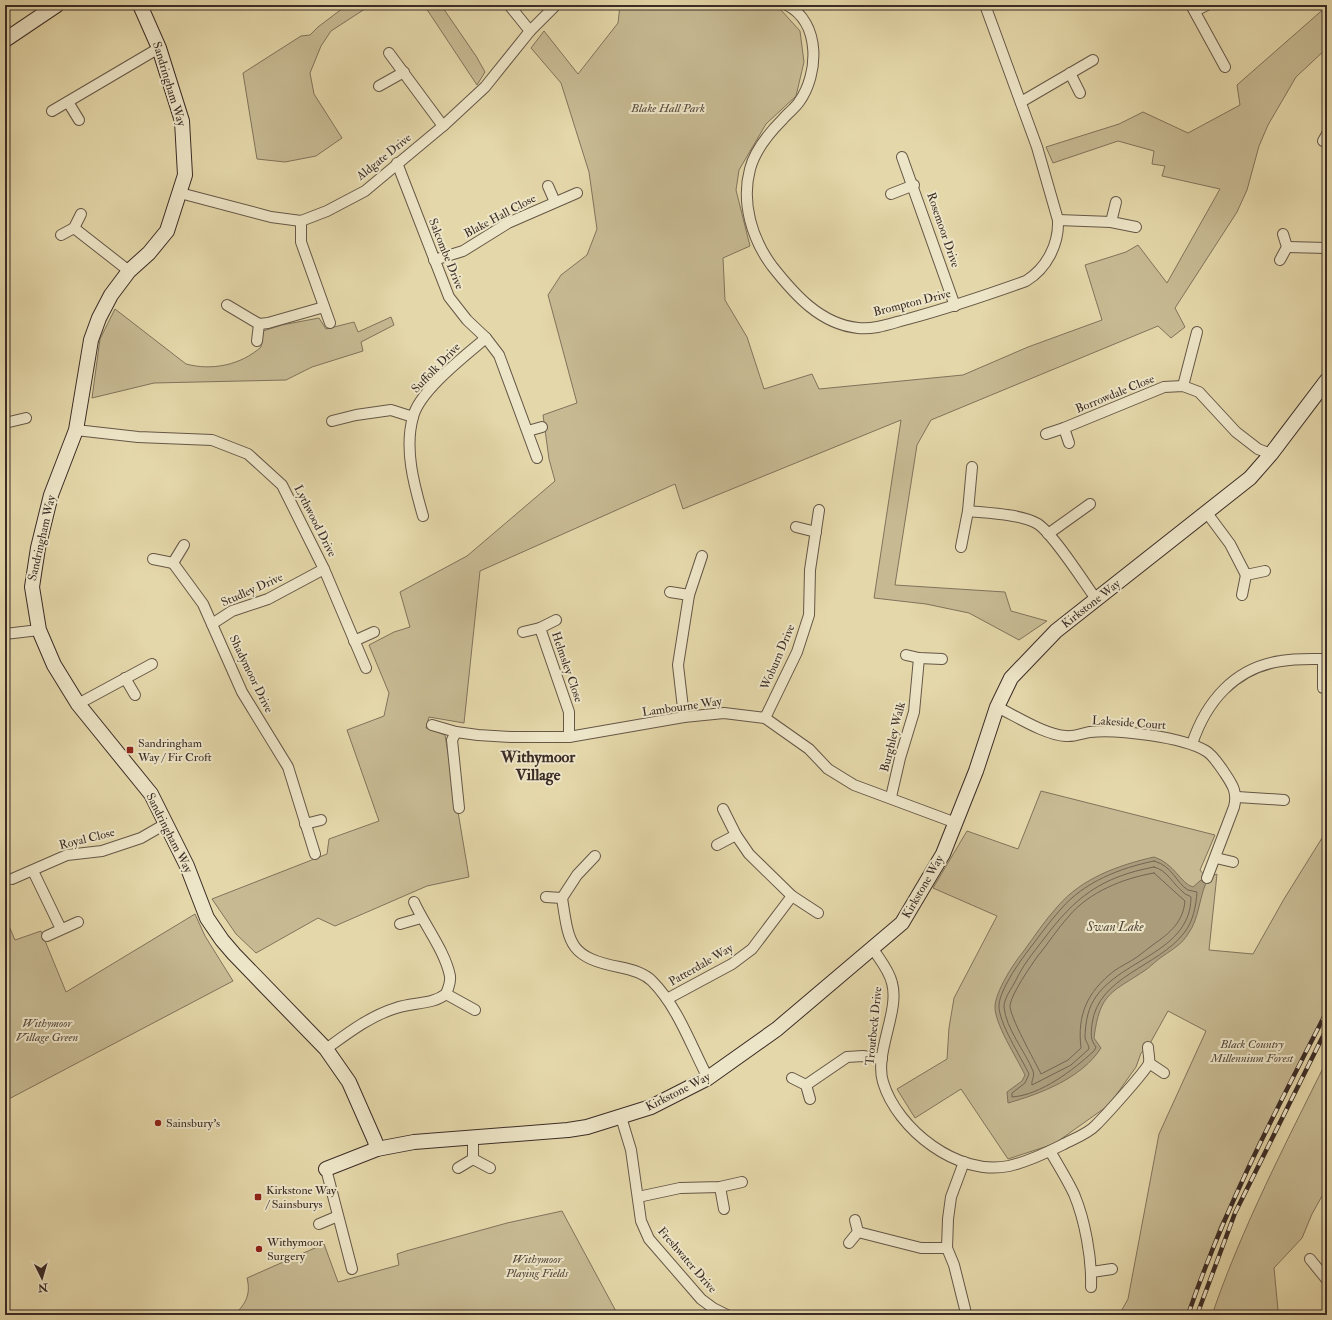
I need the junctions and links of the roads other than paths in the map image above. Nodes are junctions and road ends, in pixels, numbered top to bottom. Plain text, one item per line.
1 (57, 5) edge
2 (140, 5) edge
3 (509, 5) edge
4 (556, 5) edge
5 (787, 5) edge
6 (985, 5) edge
7 (1207, 5) edge
8 (1193, 8) edge
9 (530, 31) junction
10 (5, 39) edge
11 (159, 48) junction
12 (389, 53) dead end
13 (1093, 60) dead end
14 (1225, 67) dead end
15 (404, 72) junction
16 (1070, 73) junction
17 (379, 86) dead end
18 (1080, 93) dead end
19 (68, 102) junction
20 (1021, 102) junction
21 (52, 111) dead end
22 (79, 120) dead end
23 (443, 126) junction
24 (902, 157) dead end
25 (397, 163) junction
26 (548, 186) dead end
27 (914, 186) junction
28 (180, 193) junction
29 (577, 193) dead end
30 (891, 194) dead end
31 (555, 202) junction
32 (1116, 202) dead end
33 (81, 214) dead end
34 (1058, 220) junction
35 (301, 221) junction
36 (1111, 222) junction
37 (1136, 227) dead end
38 (74, 228) junction
39 (1283, 234) dead end
40 (61, 235) dead end
41 (1287, 247) junction
42 (1327, 248) edge
43 (434, 260) junction
44 (1280, 260) dead end
45 (129, 271) junction
46 (227, 305) dead end
47 (955, 306) junction
48 (324, 307) junction
49 (330, 323) dead end
50 (259, 324) junction
51 (1197, 332) dead end
52 (486, 338) junction
53 (257, 341) dead end
54 (1327, 380) edge
55 (1183, 386) junction
56 (413, 417) junction
57 (26, 418) dead end
58 (332, 421) dead end
59 (5, 423) edge
60 (542, 427) dead end
61 (1064, 428) junction
62 (76, 430) junction
63 (528, 431) junction
64 (1046, 434) dead end
65 (1069, 443) dead end
66 (1271, 454) junction
67 (537, 458) dead end
68 (972, 467) dead end
69 (1090, 504) dead end
70 (819, 510) dead end
71 (968, 512) junction
72 (1207, 512) junction
73 (423, 516) dead end
74 (796, 526) dead end
75 (816, 532) junction
76 (1048, 534) junction
77 (184, 545) dead end
78 (962, 547) dead end
79 (702, 556) dead end
80 (153, 559) dead end
81 (173, 563) junction
82 (324, 569) junction
83 (1265, 570) dead end
84 (1246, 575) junction
85 (670, 592) dead end
86 (689, 595) junction
87 (1242, 595) dead end
88 (1096, 600) junction
89 (556, 620) dead end
90 (212, 624) junction
91 (540, 628) junction
92 (39, 630) junction
93 (374, 632) dead end
94 (523, 632) dead end
95 (5, 634) edge
96 (354, 641) junction
97 (906, 655) dead end
98 (919, 658) junction
99 (942, 659) dead end
100 (1325, 659) edge
101 (152, 664) dead end
102 (366, 668) dead end
103 (125, 678) junction
104 (1323, 688) dead end
105 (135, 694) dead end
106 (78, 704) junction
107 (997, 706) junction
108 (684, 717) junction
109 (765, 718) junction
110 (432, 725) dead end
111 (456, 732) junction
112 (569, 737) junction
113 (1192, 744) junction
114 (1236, 797) junction
115 (891, 798) junction
116 (1284, 800) dead end
117 (459, 808) dead end
118 (723, 809) dead end
119 (322, 820) dead end
120 (167, 823) junction
121 (956, 823) junction
122 (305, 824) junction
123 (736, 835) junction
124 (717, 845) dead end
125 (315, 854) dead end
126 (595, 856) dead end
127 (1216, 858) junction
128 (1233, 862) dead end
129 (33, 871) junction
130 (1207, 878) dead end
131 (12, 880) dead end
132 (792, 896) junction
133 (546, 897) dead end
134 (562, 898) junction
135 (414, 902) dead end
136 (818, 913) dead end
137 (421, 918) junction
138 (78, 922) dead end
139 (400, 924) dead end
140 (61, 929) junction
141 (47, 936) dead end
142 (873, 949) junction
143 (446, 994) junction
144 (667, 999) junction
145 (475, 1010) dead end
146 (1148, 1047) dead end
147 (326, 1048) junction
148 (882, 1059) junction
149 (1148, 1063) junction
150 (1164, 1073) dead end
151 (708, 1078) junction
152 (792, 1078) dead end
153 (806, 1085) junction
154 (810, 1099) dead end
155 (621, 1117) junction
156 (473, 1138) junction
157 (377, 1149) junction
158 (1050, 1151) junction
159 (473, 1159) junction
160 (964, 1162) junction
161 (458, 1168) dead end
162 (490, 1168) dead end
163 (326, 1169) joint
164 (742, 1182) dead end
165 (720, 1187) junction
166 (638, 1197) junction
167 (724, 1209) dead end
168 (338, 1216) junction
169 (855, 1220) dead end
170 (319, 1224) dead end
171 (858, 1232) junction
172 (849, 1243) dead end
173 (947, 1248) junction
174 (1310, 1259) dead end
175 (352, 1269) dead end
176 (1112, 1269) dead end
177 (1092, 1272) junction
178 (1326, 1279) edge
179 (1091, 1287) dead end
180 (727, 1315) edge
181 (964, 1315) edge

1 - 10 street
2 - 11 street, Sandringham Way
3 - 9 street
4 - 9 street, Aldgate Drive
5 - 47 street, Brompton Drive
6 - 20 street, Brompton Drive
7 - 8 street
8 - 14 street
9 - 23 street, Aldgate Drive
11 - 19 street
11 - 28 street, Sandringham Way
12 - 15 street
13 - 16 street
15 - 17 street
15 - 23 street
16 - 18 street
16 - 20 street
19 - 21 street
19 - 22 street
20 - 34 street, Brompton Drive
23 - 25 street, Aldgate Drive
24 - 27 street, Rosemoor Drive
25 - 35 street, Aldgate Drive
25 - 43 street, Salcombe Drive
26 - 31 street, Blake Hall Close
27 - 30 street, Rosemoor Drive
27 - 47 street, Rosemoor Drive
28 - 35 street, Aldgate Drive
28 - 45 street, Sandringham Way
29 - 31 street, Blake Hall Close
31 - 43 street, Blake Hall Close
32 - 36 street
33 - 38 street
34 - 36 street
34 - 47 street, Brompton Drive
35 - 48 street
36 - 37 street
38 - 40 street
38 - 45 street
39 - 41 street
41 - 42 street
41 - 44 street
43 - 52 street, Salcombe Drive
45 - 62 street, Sandringham Way
46 - 50 street
48 - 49 street
48 - 50 street
50 - 53 street
51 - 55 street
52 - 56 street, Suffolk Drive
52 - 63 street, Salcombe Drive
54 - 66 street, Kirkstone Way
55 - 61 street, Borrowdale Close
55 - 66 street
56 - 58 street
56 - 73 street, Suffolk Drive
57 - 59 street
60 - 63 street
61 - 64 street, Borrowdale Close
61 - 65 street
62 - 82 street, Lythwood Drive
62 - 92 street, Sandringham Way
63 - 67 street, Salcombe Drive
66 - 72 street, Kirkstone Way
68 - 71 street
69 - 76 street
70 - 75 street, Woburn Drive
71 - 76 street
71 - 78 street
72 - 84 street
72 - 88 street, Kirkstone Way
74 - 75 street
75 - 109 street, Woburn Drive
76 - 88 street
77 - 81 street
79 - 86 street
80 - 81 street
81 - 90 street, Shadymoor Drive
82 - 90 street, Studley Drive
82 - 96 street, Lythwood Drive
83 - 84 street
84 - 87 street
85 - 86 street
86 - 108 street
88 - 107 street, Kirkstone Way
89 - 91 street, Helmsley Close
90 - 122 street, Shadymoor Drive
91 - 94 street, Helmsley Close
91 - 112 street, Helmsley Close
92 - 95 street
92 - 106 street, Sandringham Way
93 - 96 street
96 - 102 street, Lythwood Drive
97 - 98 street
98 - 99 street
98 - 115 street, Burghley Walk
100 - 104 street
100 - 113 street
101 - 103 street
103 - 105 street
103 - 106 street
106 - 120 street, Sandringham Way
107 - 113 street, Lakeside Court
107 - 121 street, Kirkstone Way
108 - 109 street, Lambourne Way
108 - 112 street, Lambourne Way
109 - 115 street, Lambourne Way
110 - 111 street, Lambourne Way
111 - 112 street, Lambourne Way
111 - 117 street
113 - 114 street, Lakeside Court
114 - 116 street
114 - 127 street
115 - 121 street, Lambourne Way
118 - 123 street
119 - 122 street
120 - 129 street, Royal Close
120 - 147 street, Sandringham Way
121 - 142 street, Kirkstone Way
122 - 125 street, Shadymoor Drive
123 - 124 street
123 - 132 street
126 - 134 street
127 - 128 street
127 - 130 street
129 - 131 street, Royal Close
129 - 140 street
132 - 136 street
132 - 144 street, Patterdale Way
133 - 134 street
134 - 144 street
135 - 137 street
137 - 139 street
137 - 143 street
138 - 140 street
140 - 141 street
142 - 148 street, Troutbeck Drive
142 - 151 street, Kirkstone Way
143 - 145 street
143 - 147 street
144 - 151 street
146 - 149 street
147 - 157 street, Sandringham Way
148 - 153 street
148 - 160 street, Troutbeck Drive
149 - 150 street
149 - 158 street, Troutbeck Drive
151 - 155 street, Kirkstone Way
152 - 153 street
153 - 154 street
155 - 156 street, Kirkstone Way
155 - 166 street, Freshwater Drive
156 - 157 street, Kirkstone Way
156 - 159 street
157 - 163 street, Kirkstone Way
158 - 160 street, Troutbeck Drive
158 - 177 street
159 - 161 street
159 - 162 street
160 - 173 street
163 - 168 street
164 - 165 street
165 - 166 street
165 - 167 street
166 - 180 street, Freshwater Drive
168 - 170 street
168 - 175 street
169 - 171 street
171 - 172 street
171 - 173 street
173 - 181 street
174 - 178 street
176 - 177 street
177 - 179 street

